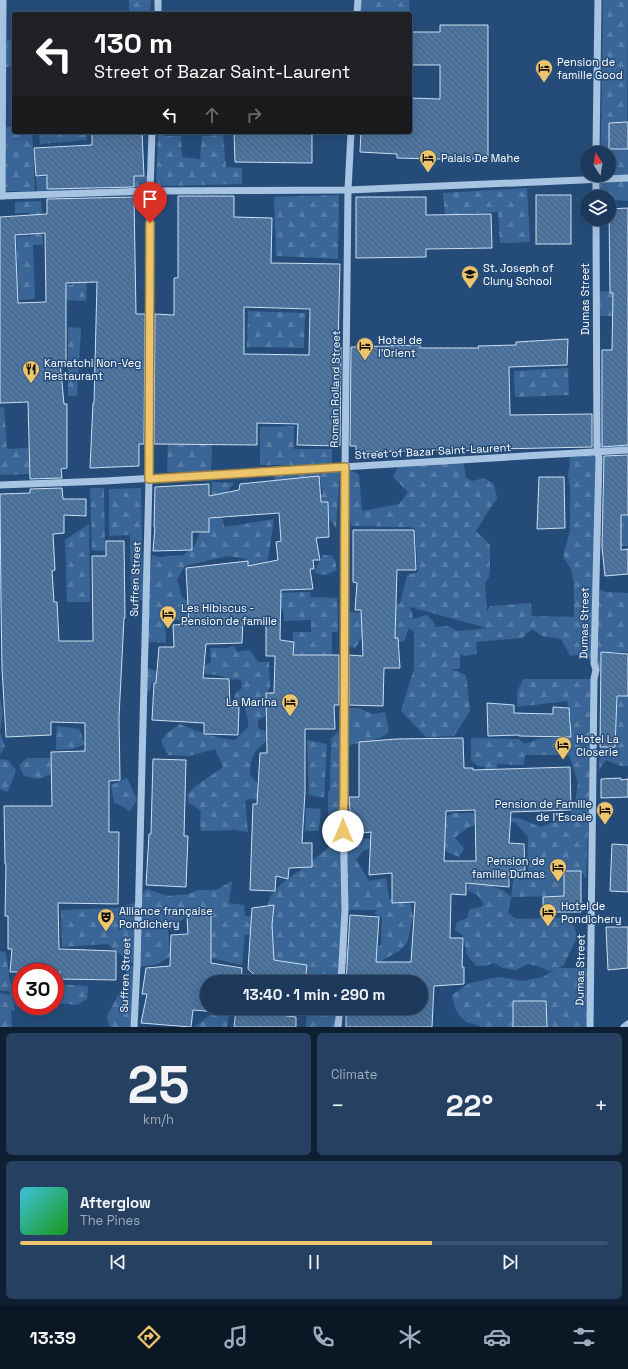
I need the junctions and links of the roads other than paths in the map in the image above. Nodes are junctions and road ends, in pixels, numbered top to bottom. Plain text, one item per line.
1 (3, 0) edge
2 (158, 0) edge
3 (358, 0) edge
4 (598, 0) edge
5 (158, 12) edge
6 (357, 12) edge
7 (152, 134) edge
8 (351, 134) edge
9 (596, 146) edge
10 (580, 178) edge
11 (616, 178) edge
12 (628, 178) edge
13 (348, 190) junction
14 (150, 191) junction
15 (1, 196) edge
16 (596, 226) edge
17 (628, 450) edge
18 (597, 452) junction
19 (345, 467) junction
20 (149, 479) junction
21 (0, 485) edge
22 (341, 975) edge
23 (339, 1015) edge
24 (628, 1024) edge
25 (134, 1027) edge
26 (338, 1027) edge
27 (590, 1027) edge
28 (624, 1027) edge

1 - 15 street
2 - 5 street
3 - 6 street
4 - 9 street
7 - 14 street, Suffren Street
8 - 13 street, Romain Rolland Street
10 - 13 street
11 - 12 street
13 - 14 street
13 - 19 street, Romain Rolland Street
14 - 15 street
14 - 20 street, Suffren Street
16 - 18 street, Dumas Street
17 - 18 street, Street of Bazar Saint-Laurent
18 - 19 street, Street of Bazar Saint-Laurent
18 - 27 street, Dumas Street
19 - 20 street, Street of Bazar Saint-Laurent
19 - 22 street, Romain Rolland Street
20 - 21 street, Street of Bazar Saint-Laurent
20 - 25 street, Suffren Street
23 - 26 street
24 - 28 street

